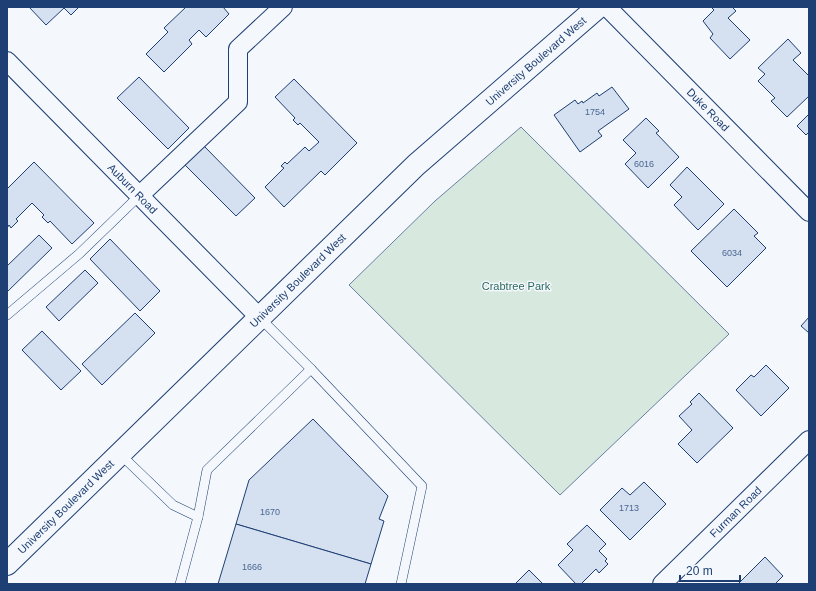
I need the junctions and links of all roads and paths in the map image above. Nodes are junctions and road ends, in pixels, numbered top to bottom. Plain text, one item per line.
1 (282, 7) edge
2 (598, 7) edge
3 (607, 7) edge
4 (7, 61) edge
5 (140, 196) junction
6 (809, 212) edge
7 (7, 315) edge
8 (259, 317) junction
9 (311, 370) junction
10 (809, 440) edge
11 (120, 454) junction
12 (198, 517) junction
13 (12, 557) edge
14 (180, 584) edge
15 (401, 584) edge
16 (662, 584) edge

1 - 5 street
2 - 8 main road, University Boulevard West
3 - 6 street, Duke Road
4 - 5 street, Auburn Road
5 - 7 lane
5 - 8 street, Auburn Road
8 - 9 lane
8 - 11 main road, University Boulevard West
9 - 12 lane
9 - 15 lane
10 - 16 street, Furman Road
11 - 12 lane
11 - 13 main road, University Boulevard West
12 - 14 lane

